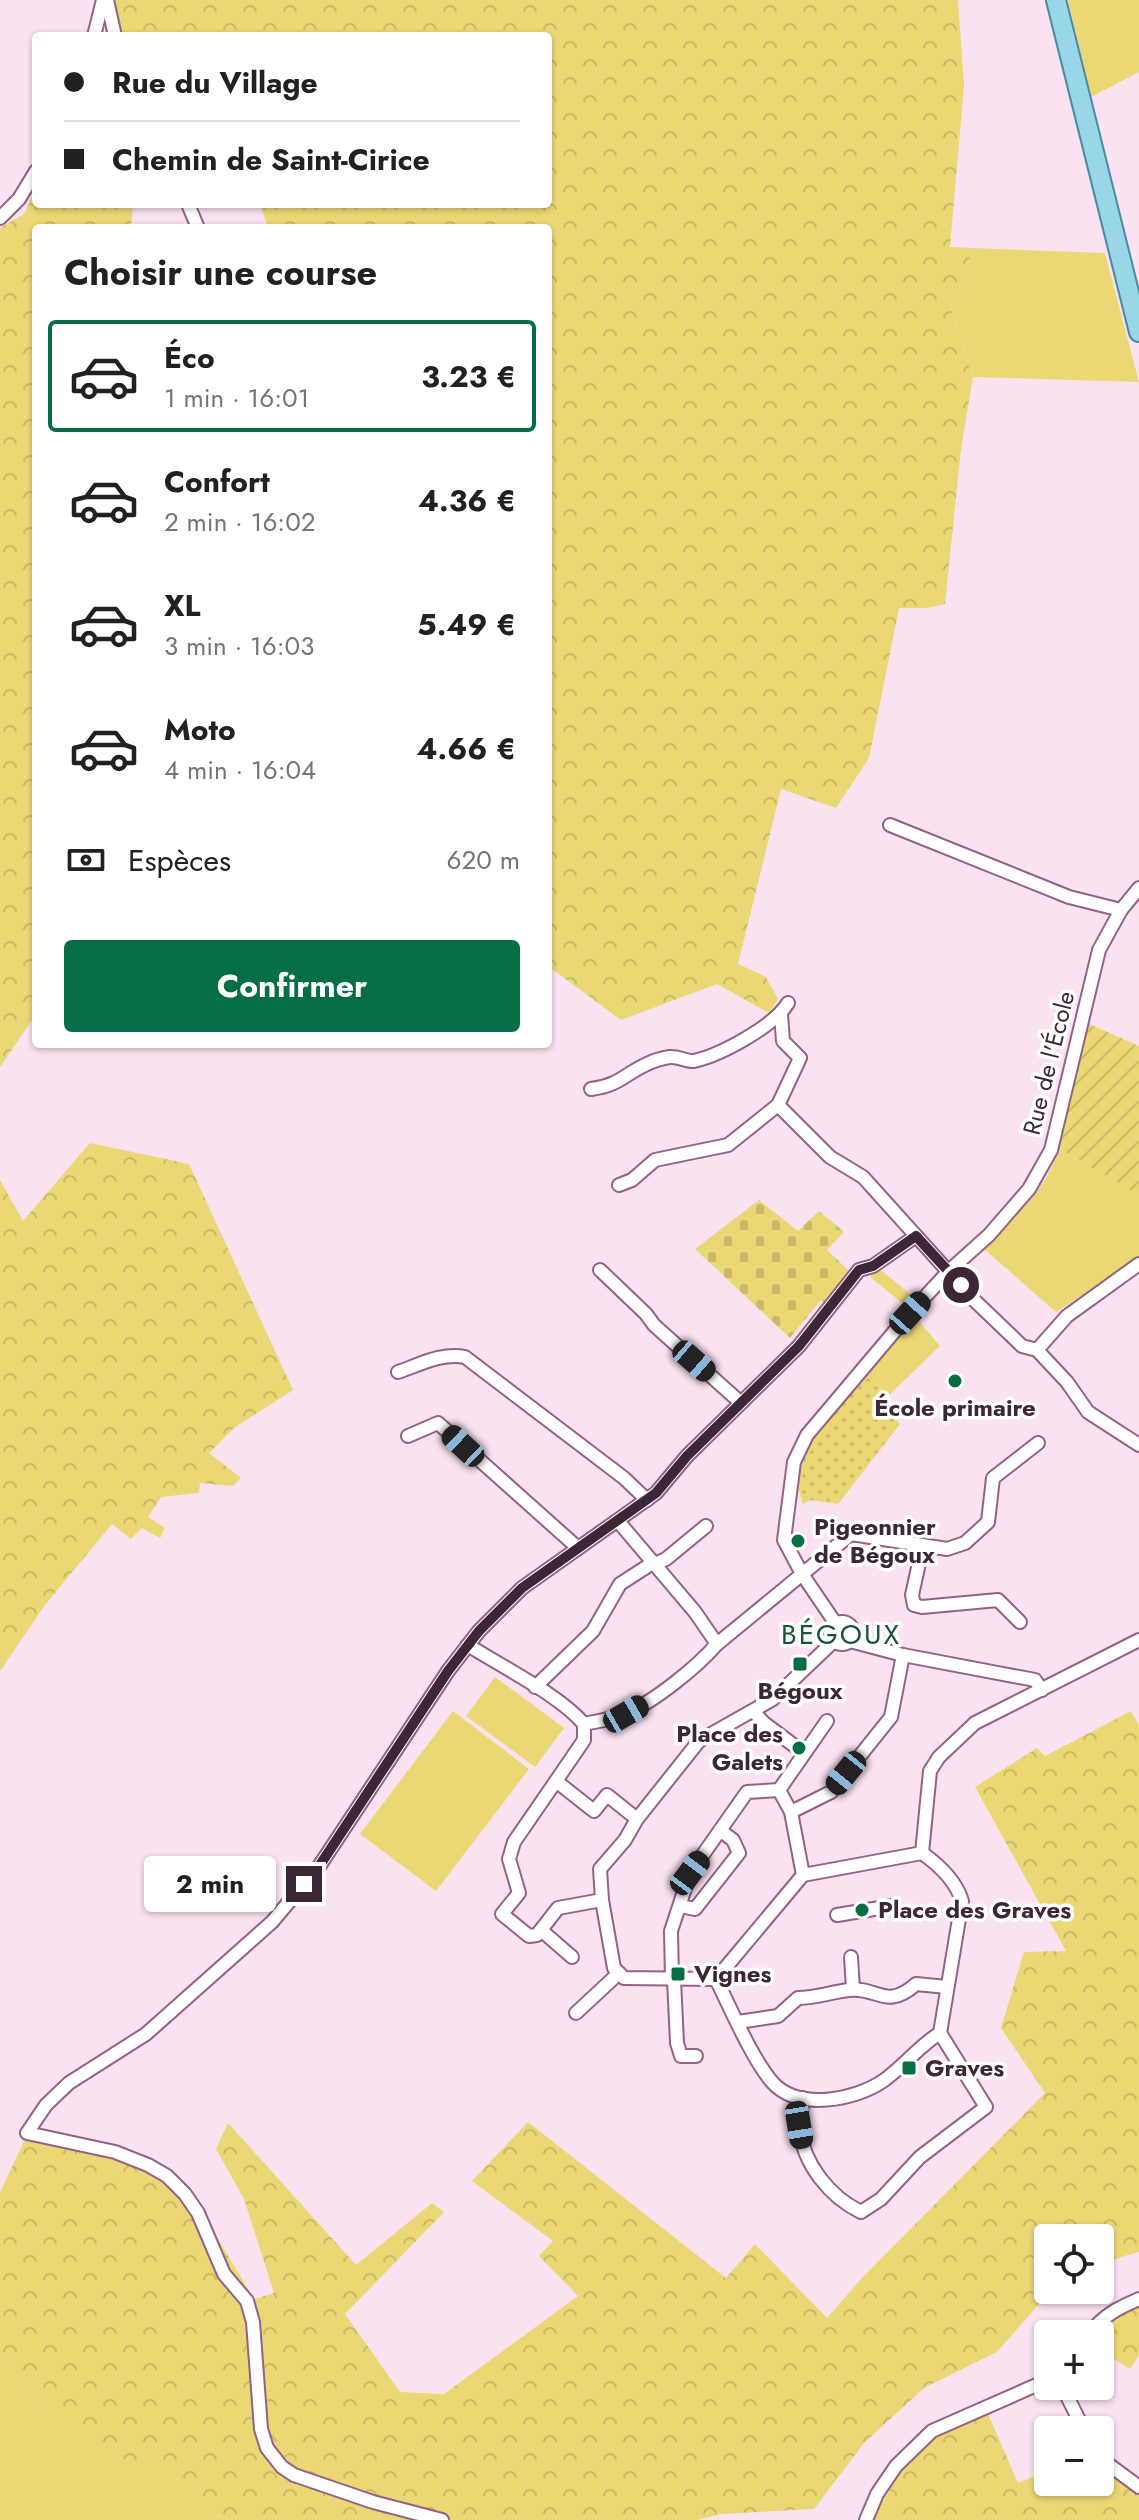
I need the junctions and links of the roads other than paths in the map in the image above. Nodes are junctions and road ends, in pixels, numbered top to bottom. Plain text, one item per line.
1 (105, 0) edge
2 (1056, 0) edge
3 (95, 32) edge
4 (114, 32) edge
5 (32, 178) edge
6 (0, 218) edge
7 (1139, 332) edge
8 (890, 825) dead end
9 (1139, 888) edge
10 (1121, 910) junction
11 (591, 1089) dead end
12 (778, 1105) junction
13 (619, 1185) dead end
14 (916, 1236) junction
15 (1139, 1264) edge
16 (600, 1270) dead end
17 (949, 1271) junction
18 (1037, 1350) junction
19 (398, 1372) dead end
20 (741, 1403) junction
21 (408, 1436) dead end
22 (1038, 1443) dead end
23 (1139, 1445) edge
24 (647, 1500) junction
25 (618, 1521) junction
26 (706, 1526) dead end
27 (923, 1545) junction
28 (578, 1548) junction
29 (654, 1563) junction
30 (802, 1574) junction
31 (1020, 1622) dead end
32 (836, 1624) junction
33 (1139, 1640) edge
34 (834, 1641) junction
35 (850, 1641) junction
36 (717, 1644) junction
37 (468, 1645) junction
38 (903, 1655) junction
39 (535, 1687) junction
40 (1042, 1690) junction
41 (753, 1711) junction
42 (827, 1721) dead end
43 (584, 1724) junction
44 (804, 1753) junction
45 (556, 1781) junction
46 (779, 1790) junction
47 (791, 1812) junction
48 (637, 1819) junction
49 (721, 1831) junction
50 (922, 1853) junction
51 (803, 1875) junction
52 (602, 1900) junction
53 (680, 1906) junction
54 (892, 1906) dead end
55 (837, 1915) dead end
56 (541, 1930) junction
57 (572, 1957) dead end
58 (851, 1957) dead end
59 (619, 1973) junction
60 (716, 1979) junction
61 (673, 1980) junction
62 (947, 1987) junction
63 (853, 1989) junction
64 (576, 2013) dead end
65 (738, 2022) junction
66 (940, 2033) junction
67 (696, 2056) dead end
68 (803, 2098) junction
69 (1139, 2299) edge
70 (1104, 2320) edge
71 (1034, 2386) edge
72 (1114, 2468) edge
73 (1139, 2487) edge
74 (442, 2520) edge
75 (866, 2520) edge

1 - 3 street
1 - 4 street
2 - 7 main road
5 - 6 street
8 - 10 street
9 - 10 street, Rue de l'École
10 - 17 street, Rue de l'École
11 - 12 street
12 - 13 street
12 - 14 street
14 - 17 street
14 - 20 street
15 - 18 street
16 - 20 street
17 - 18 street
17 - 30 street, Rue de l'École
18 - 23 street
19 - 24 street
20 - 24 street
21 - 28 street
22 - 27 street
24 - 25 street
25 - 28 street
25 - 29 street
26 - 29 street
27 - 30 street
27 - 31 street
28 - 37 street
29 - 36 street
29 - 39 street
30 - 32 street, Rue de l'École
30 - 36 street
32 - 34 street
32 - 35 street
33 - 40 street
34 - 35 street
34 - 41 street
35 - 38 street
36 - 43 street
37 - 39 street
37 - 74 street
38 - 40 street
38 - 47 street
39 - 43 street
40 - 50 street
41 - 44 street
41 - 48 street
42 - 44 street
43 - 45 street
44 - 46 street
45 - 48 street
45 - 56 street
46 - 47 street
46 - 49 street
47 - 51 street
48 - 52 street
49 - 53 street
49 - 53 street
50 - 51 street
50 - 62 street
51 - 60 street
52 - 56 street
52 - 59 street
53 - 61 street
54 - 55 street
56 - 57 street
58 - 63 street
59 - 61 street
59 - 64 street
60 - 61 street
60 - 65 street
61 - 67 street
62 - 63 street
62 - 66 street
63 - 65 street
65 - 68 street
66 - 68 street
66 - 68 street
69 - 70 street
71 - 75 street
72 - 73 street

